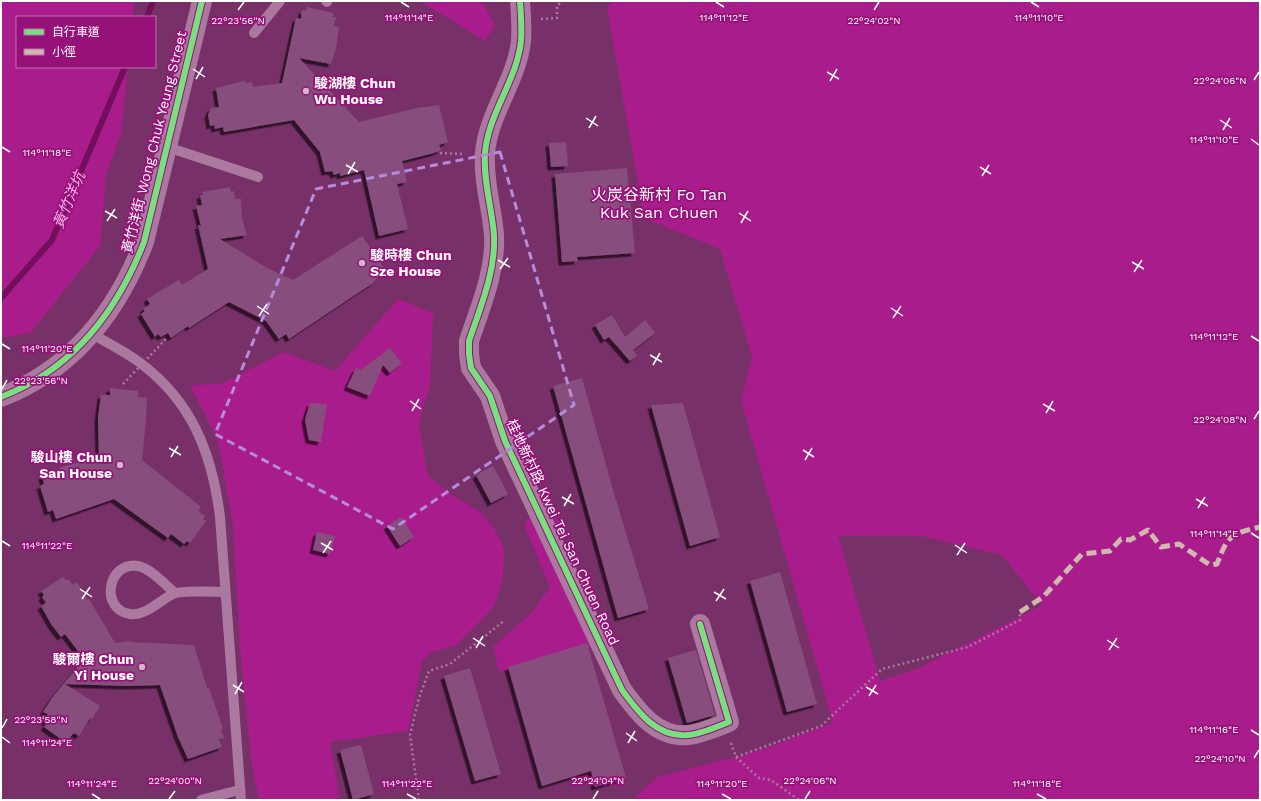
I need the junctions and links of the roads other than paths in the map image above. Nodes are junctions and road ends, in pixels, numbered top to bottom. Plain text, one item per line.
1 (202, 1) edge
2 (280, 1) edge
3 (520, 1) edge
4 (254, 33) dead end
5 (167, 147) junction
6 (258, 177) dead end
7 (91, 333) junction
8 (1, 397) edge
9 (225, 592) junction
10 (175, 593) junction
11 (700, 624) dead end
12 (240, 795) edge
13 (201, 800) edge

1 - 5 street, 黃竹洋街 Wong Chuk Yeung Street
2 - 4 lane
3 - 11 street, 桂地新村路 Kwei Tei San Chuen Road
5 - 6 lane
5 - 7 street, 黃竹洋街 Wong Chuk Yeung Street
7 - 8 street, 黃竹洋街 Wong Chuk Yeung Street
7 - 9 lane
9 - 10 lane
9 - 12 lane
10 - 10 lane
12 - 13 lane

